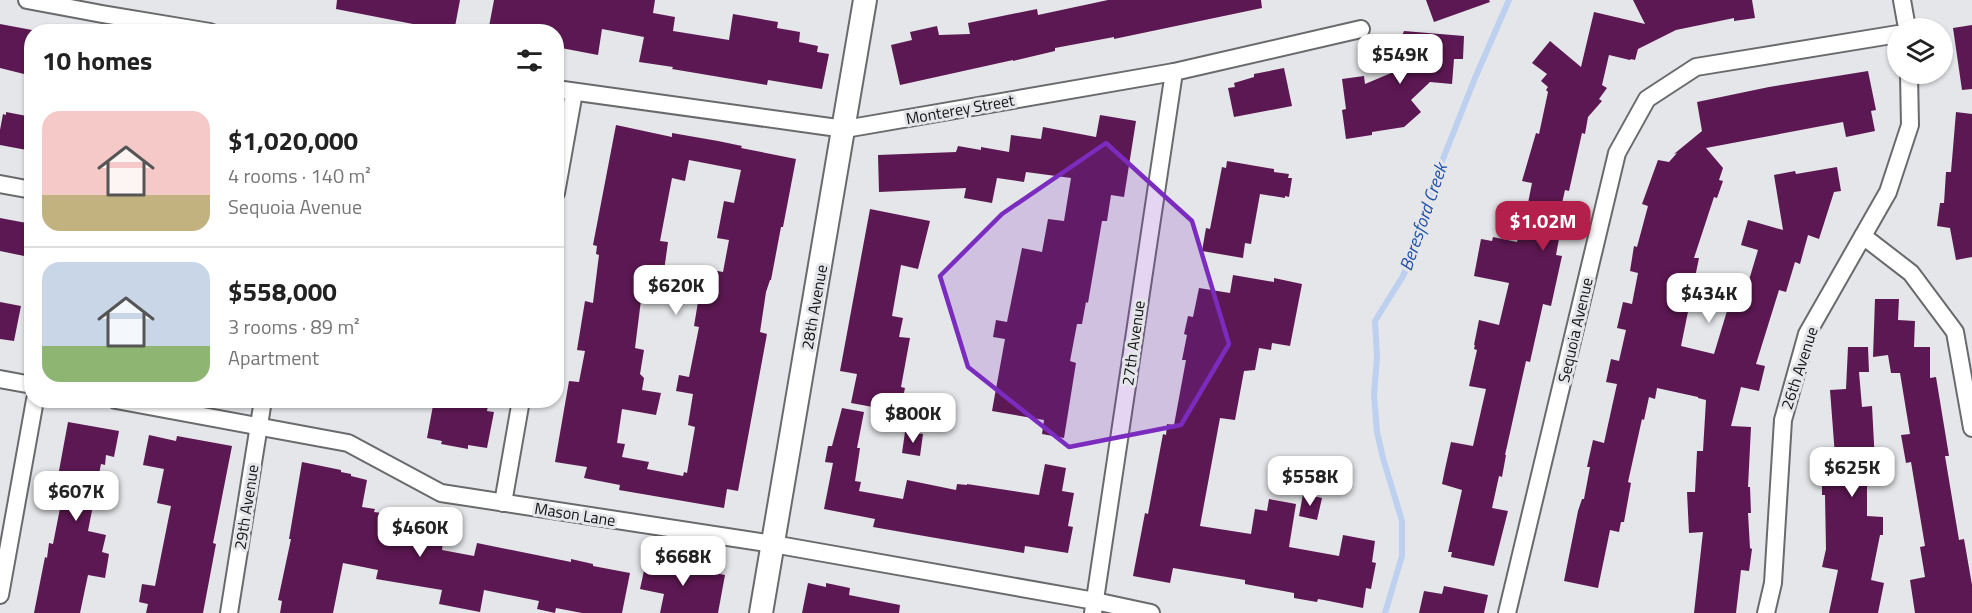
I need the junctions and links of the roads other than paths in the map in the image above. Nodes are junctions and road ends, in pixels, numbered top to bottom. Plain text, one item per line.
1 (27, 0) edge
2 (865, 0) edge
3 (1902, 0) edge
4 (102, 15) junction
5 (1905, 18) edge
6 (100, 24) edge
7 (159, 24) edge
8 (1361, 29) dead end
9 (1887, 36) edge
10 (1174, 72) junction
11 (1909, 84) edge
12 (564, 90) edge
13 (574, 92) junction
14 (844, 129) junction
15 (564, 148) edge
16 (0, 184) edge
17 (24, 188) edge
18 (1863, 237) junction
19 (0, 379) edge
20 (24, 384) edge
21 (33, 408) edge
22 (160, 408) edge
23 (261, 408) edge
24 (520, 408) edge
25 (258, 426) junction
26 (1972, 428) edge
27 (503, 503) junction
28 (773, 544) junction
29 (2, 568) edge
30 (0, 595) edge
31 (1094, 607) edge
32 (229, 613) edge
33 (761, 613) edge
34 (1151, 613) edge
35 (1507, 613) edge
36 (1766, 613) edge

1 - 4 street
2 - 14 street, 28th Avenue
3 - 5 street
4 - 6 street
4 - 7 street
8 - 10 street, Monterey Street
9 - 35 street, Sequoia Avenue
10 - 14 street, Monterey Street
10 - 31 street, 27th Avenue
11 - 18 street, 26th Avenue
12 - 13 street, Monterey Street
13 - 14 street, Monterey Street
13 - 15 street
14 - 28 street, 28th Avenue
16 - 17 street
18 - 26 street
18 - 36 street, 26th Avenue
19 - 20 street
21 - 29 street
22 - 25 street, Mason Lane
23 - 25 street, 29th Avenue
24 - 27 street
25 - 27 street, Mason Lane
25 - 32 street, 29th Avenue
27 - 28 street, Mason Lane
28 - 31 street, Mason Lane
28 - 33 street, 28th Avenue
29 - 30 street
31 - 34 street, Mason Lane

